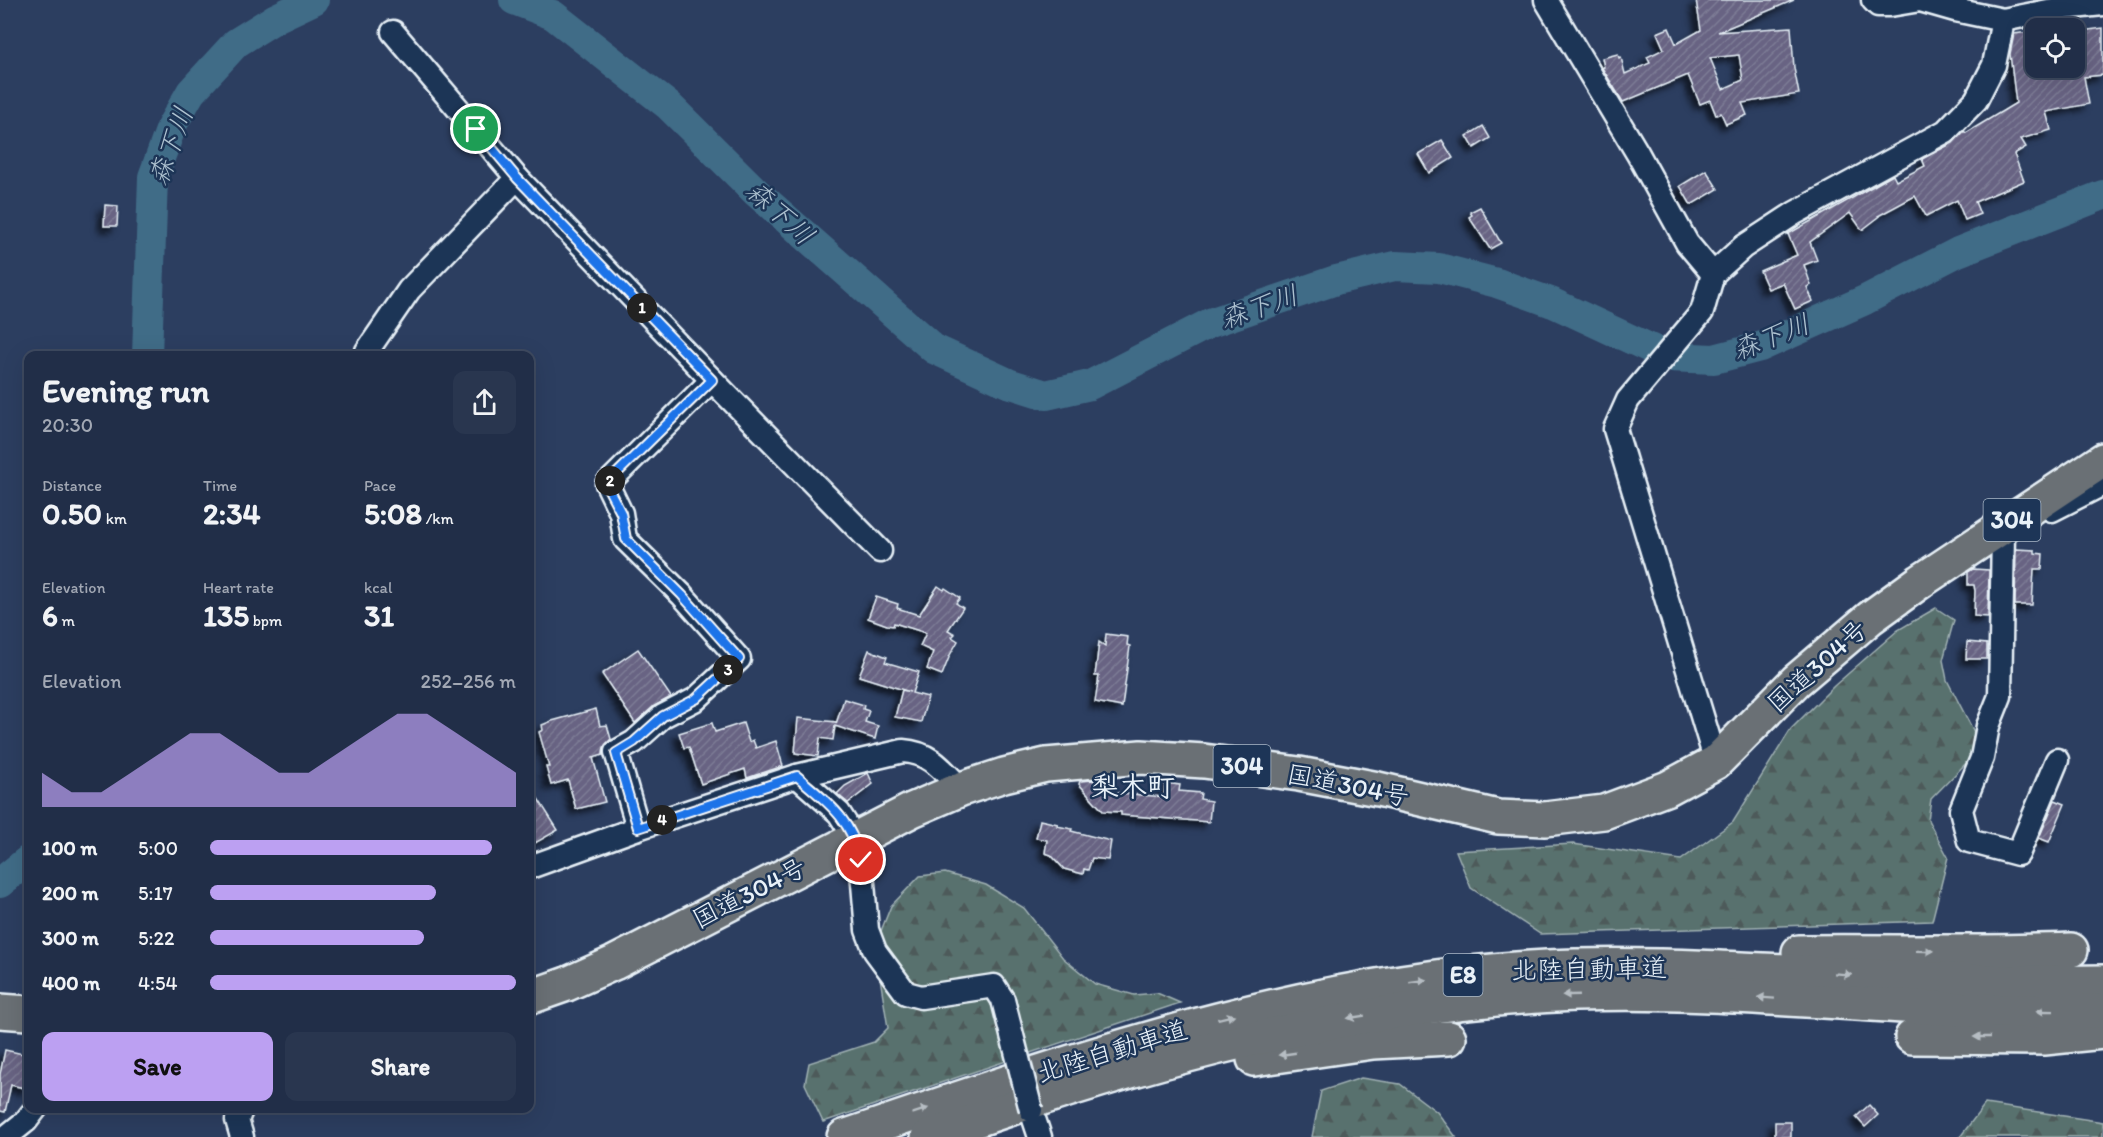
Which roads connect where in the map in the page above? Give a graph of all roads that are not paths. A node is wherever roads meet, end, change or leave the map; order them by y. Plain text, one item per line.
1 (1546, 0) edge
2 (1873, 0) edge
3 (2062, 4) edge
4 (2103, 4) edge
5 (2003, 20) junction
6 (393, 32) dead end
7 (517, 178) junction
8 (1713, 274) junction
9 (368, 351) edge
10 (712, 380) junction
11 (2103, 460) edge
12 (2103, 484) edge
13 (2003, 534) junction
14 (880, 551) dead end
15 (1921, 580) junction
16 (2057, 760) dead end
17 (1716, 762) junction
18 (797, 776) junction
19 (961, 789) junction
20 (638, 828) junction
21 (855, 838) junction
22 (534, 866) edge
23 (2071, 950) dead end
24 (1573, 966) junction
25 (2103, 982) edge
26 (534, 996) edge
27 (0, 1011) edge
28 (2103, 1011) edge
29 (24, 1013) edge
30 (2103, 1032) edge
31 (1912, 1037) dead end
32 (1449, 1038) dead end
33 (32, 1113) edge
34 (240, 1113) edge
35 (6, 1137) edge
36 (242, 1137) edge
37 (844, 1137) edge
38 (928, 1137) edge
39 (944, 1137) edge
40 (1040, 1137) edge

1 - 8 street
2 - 5 street
3 - 4 street
3 - 5 street
5 - 8 street
6 - 7 street
7 - 9 street
7 - 10 street
8 - 17 street
10 - 14 street
10 - 20 street
11 - 15 highway, 304
12 - 13 street
13 - 15 street
13 - 16 street
15 - 17 highway, 国道304号 / 304
17 - 19 highway, 国道304号 / 304
18 - 19 street
18 - 20 street
18 - 21 street
19 - 21 highway, 国道304号 / 304
20 - 22 street
21 - 26 highway, 国道304号 / 304
21 - 40 street, bridge
24 -> 23 highway
24 -> 25 highway, 北陸自動車道 / E8
37 -> 24 highway, 北陸自動車道 / E8
27 - 29 highway
28 -> 38 highway, 北陸自動車道 / E8
30 -> 31 highway
32 -> 39 highway
33 - 35 street
34 - 36 street

